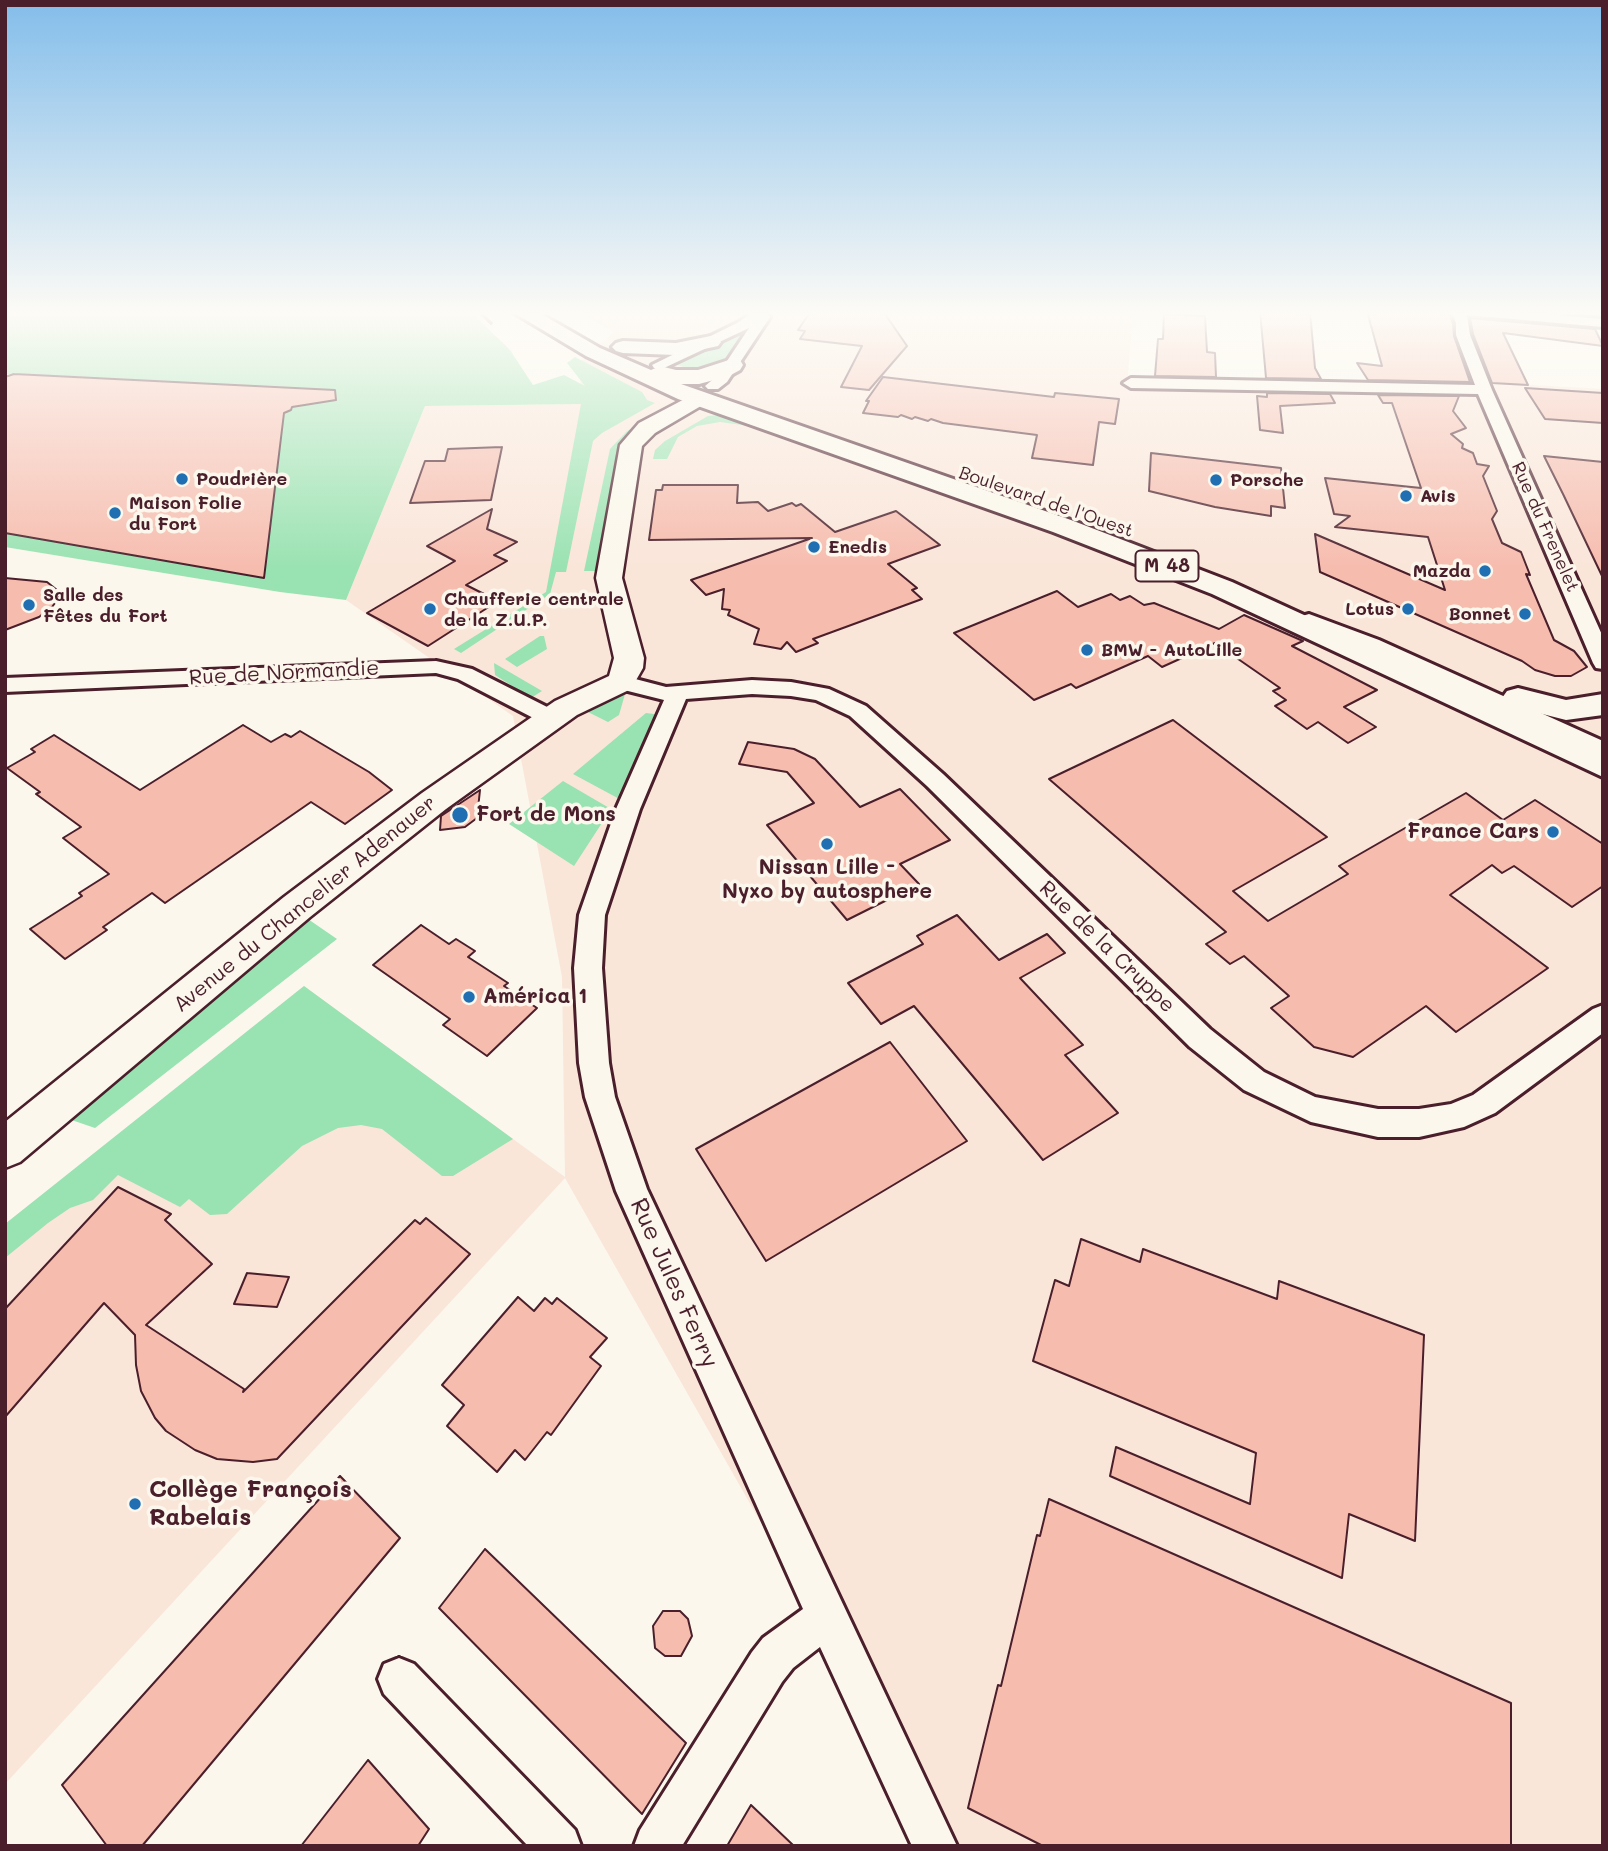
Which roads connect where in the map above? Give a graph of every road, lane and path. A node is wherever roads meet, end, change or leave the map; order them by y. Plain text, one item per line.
1 (690, 397) edge
2 (724, 397) edge
3 (726, 397) edge
4 (1487, 397) edge
5 (1222, 588) junction
6 (1589, 626) junction
7 (1603, 648) edge
8 (1603, 663) edge
9 (621, 682) junction
10 (32, 684) junction
11 (5, 685) edge
12 (677, 694) junction
13 (1518, 698) junction
14 (5, 704) edge
15 (1603, 704) edge
16 (551, 718) junction
17 (1603, 738) edge
18 (1603, 750) edge
19 (1603, 766) edge
20 (1603, 1017) edge
21 (5, 1148) edge
22 (828, 1616) junction
23 (399, 1679) dead end
24 (559, 1846) edge
25 (656, 1846) edge
26 (935, 1846) edge

1 - 9 main road
2 - 5 main road, Boulevard de l'Ouest / M 48
3 - 13 main road, Boulevard de l'Ouest / M 48
4 - 6 street, Rue du Frenelet
5 - 18 street, Boulevard de l'Ouest
5 - 19 main road, Boulevard de l'Ouest / M 48
6 - 7 street, Rue du Frenelet
6 - 8 street, Rue du Frenelet
9 - 12 street, Rue de la Cruppe
9 - 16 main road, Avenue du Chancelier Adenauer
10 - 11 street, Rue de Normandie
10 - 14 street
10 - 16 street, Rue de Normandie
12 - 20 street, Rue de la Cruppe
12 - 22 street, Rue Jules Ferry
13 - 15 main road
13 - 17 main road, Boulevard de l'Ouest / M 48
16 - 21 main road, Avenue du Chancelier Adenauer
22 - 25 street
22 - 26 street, Rue Jules Ferry
23 - 24 street

